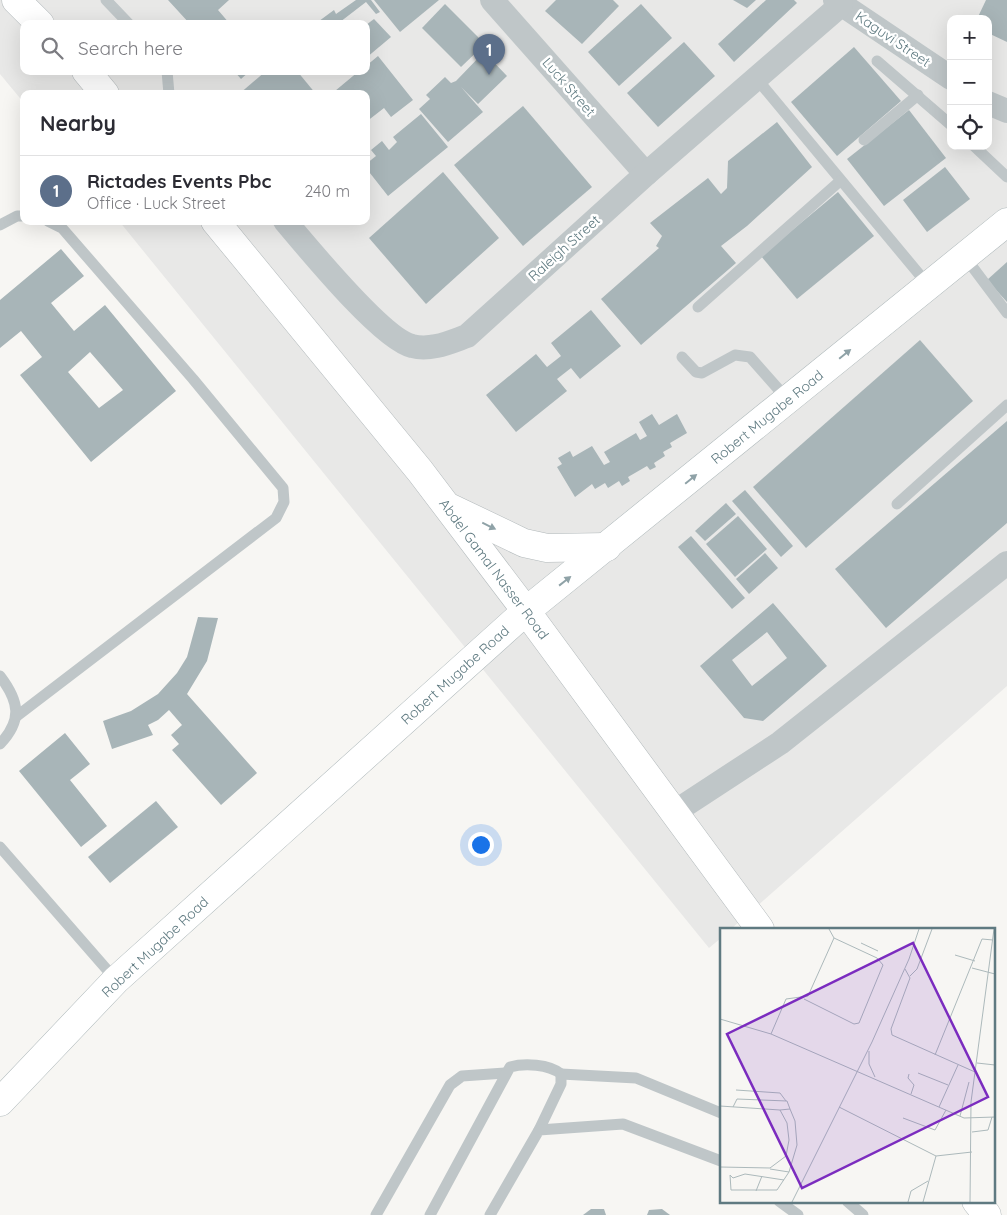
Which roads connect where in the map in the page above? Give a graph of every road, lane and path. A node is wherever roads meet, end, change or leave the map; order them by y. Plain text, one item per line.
1 (16, 0) edge
2 (106, 0) edge
3 (492, 0) edge
4 (838, 2) edge
5 (36, 20) edge
6 (124, 20) edge
7 (877, 61) dead end
8 (89, 75) edge
9 (167, 75) edge
10 (947, 75) edge
11 (756, 78) junction
12 (102, 90) edge
13 (168, 90) edge
14 (918, 96) junction
15 (992, 105) edge
16 (1007, 111) edge
17 (947, 121) edge
18 (864, 140) dead end
19 (978, 150) edge
20 (646, 174) junction
21 (1007, 176) edge
22 (840, 181) junction
23 (20, 216) edge
24 (1007, 222) edge
25 (0, 224) edge
26 (56, 225) edge
27 (218, 225) edge
28 (289, 225) edge
29 (965, 257) junction
30 (929, 286) junction
31 (698, 307) dead end
32 (1007, 313) edge
33 (682, 357) dead end
34 (788, 400) junction
35 (1007, 405) edge
36 (897, 504) dead end
37 (446, 505) junction
38 (607, 547) junction
39 (1007, 564) edge
40 (526, 611) junction
41 (0, 676) edge
42 (17, 716) junction
43 (0, 744) edge
44 (673, 814) junction
45 (0, 847) edge
46 (759, 928) edge
47 (116, 980) junction
48 (505, 1073) junction
49 (561, 1074) junction
50 (0, 1102) edge
51 (720, 1112) edge
52 (539, 1130) junction
53 (720, 1161) edge
54 (780, 1202) edge
55 (847, 1202) edge
56 (977, 1202) edge
57 (376, 1215) edge
58 (430, 1215) edge
59 (490, 1215) edge
60 (798, 1215) edge
61 (862, 1215) edge
62 (987, 1215) edge

1 - 5 main road
2 - 6 lane
3 - 20 street, Luck Street
4 - 10 street, Kaguvi Street
4 - 11 street, Raleigh Street
7 - 14 lane
8 - 12 main road
9 - 13 lane
11 - 20 street, Raleigh Street
11 - 22 lane
14 - 17 lane
14 - 18 lane
15 - 16 street
19 - 21 lane
20 - 28 street, Raleigh Street
22 - 30 lane
22 - 31 lane
23 - 25 lane
24 - 29 main road, Robert Mugabe Road
26 - 42 lane
27 - 37 main road, Abdel Gamal Nasser Road
29 - 30 main road, Robert Mugabe Road
29 - 32 lane
34 -> 30 main road, Robert Mugabe Road
33 - 34 lane
38 -> 34 main road, Robert Mugabe Road
35 - 36 lane
37 -> 38 main road
37 - 40 main road, Abdel Gamal Nasser Road
40 -> 38 main road, Robert Mugabe Road
39 - 44 street
40 - 44 main road, Abdel Gamal Nasser Road
40 - 47 main road, Robert Mugabe Road
41 - 42 lane
42 - 43 lane
44 - 46 main road, Abdel Gamal Nasser Road
45 - 47 lane
47 - 50 main road, Robert Mugabe Road
48 - 49 lane
48 - 57 lane
48 - 58 lane
49 - 51 lane
49 - 52 lane
52 - 53 lane
52 - 59 lane
54 - 60 lane
55 - 61 lane
56 - 62 main road

